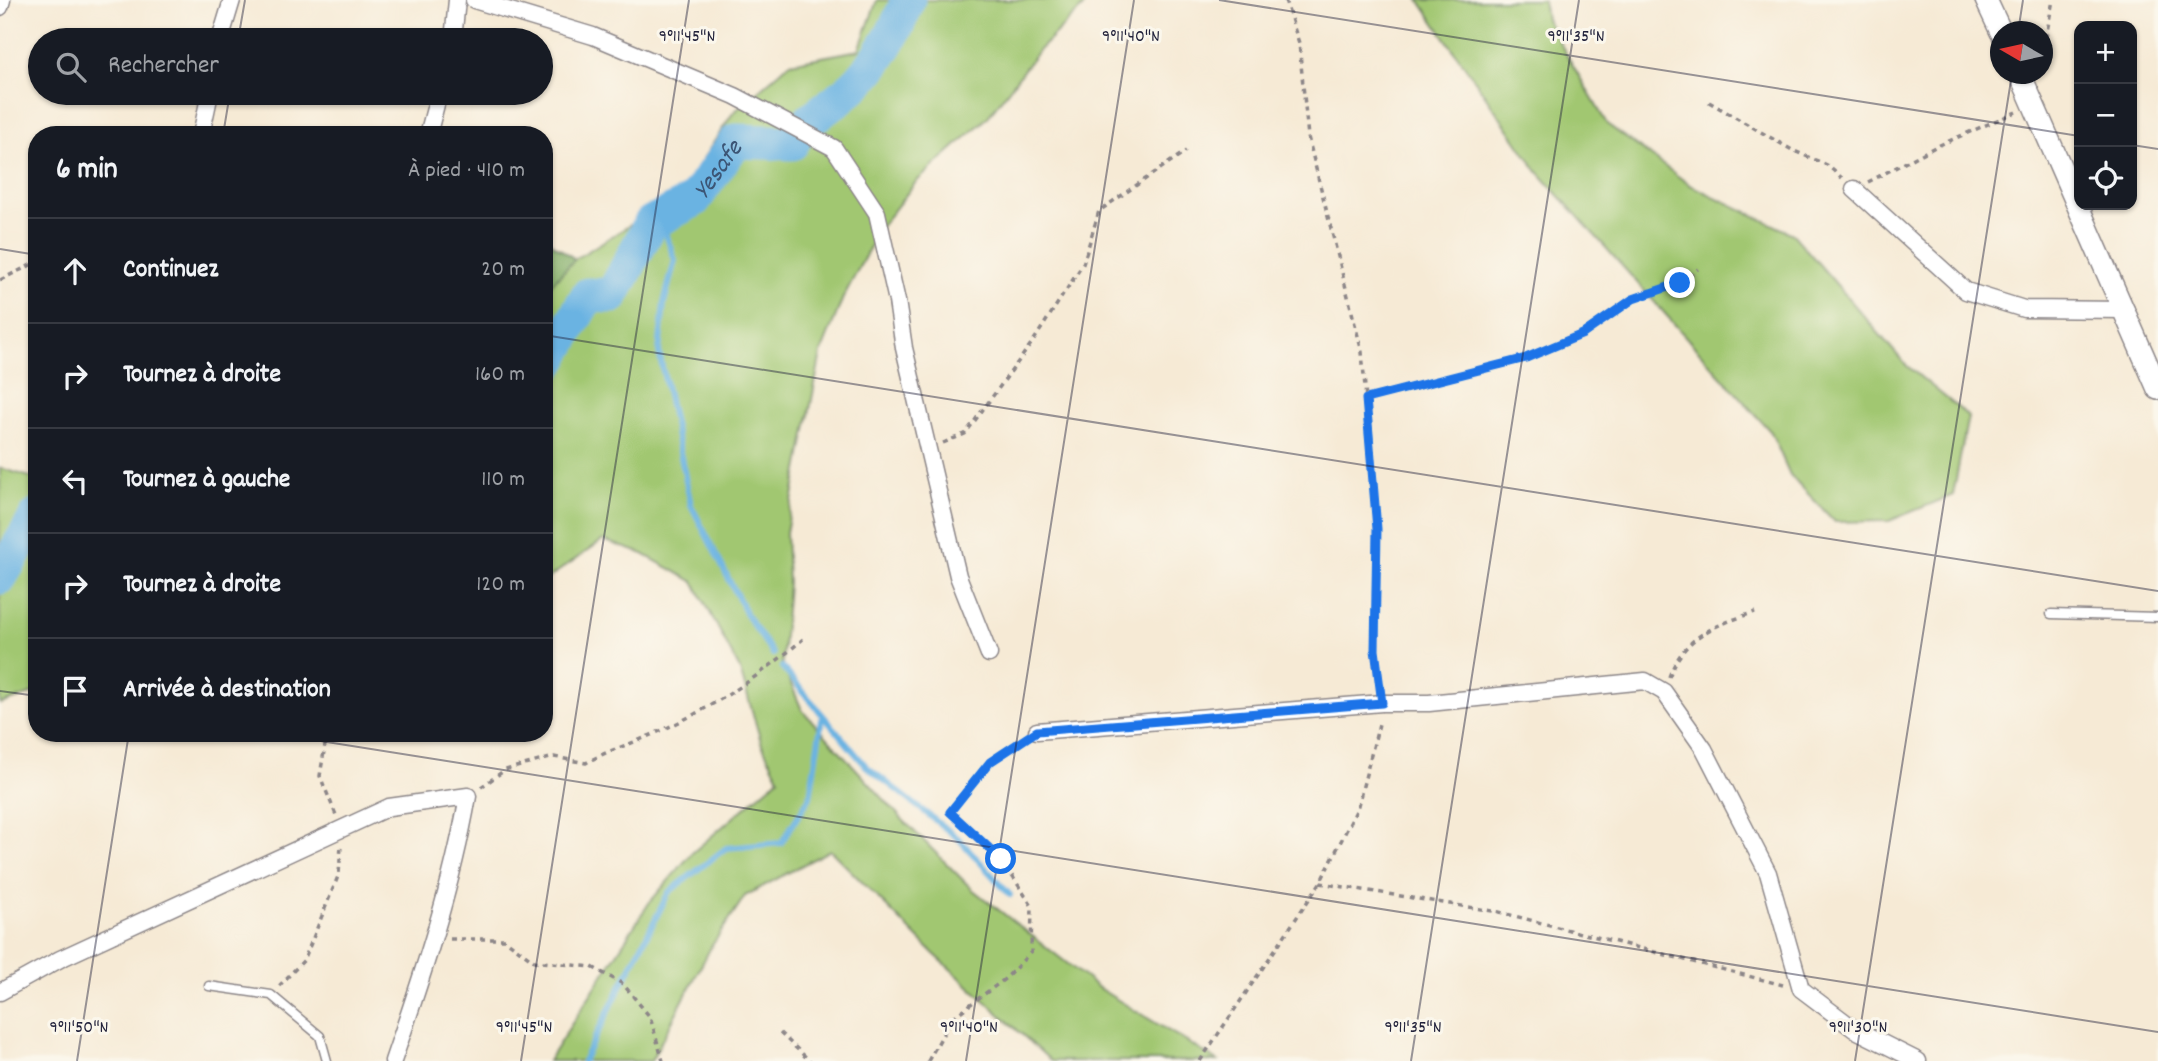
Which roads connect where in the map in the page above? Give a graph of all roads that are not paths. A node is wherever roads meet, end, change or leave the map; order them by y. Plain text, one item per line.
1 (2, 0) edge
2 (232, 0) edge
3 (457, 0) edge
4 (474, 0) edge
5 (1986, 0) edge
6 (0, 7) edge
7 (1996, 21) edge
8 (224, 28) edge
9 (454, 28) edge
10 (2025, 84) edge
11 (207, 105) edge
12 (436, 105) edge
13 (203, 126) edge
14 (430, 126) edge
15 (1854, 189) road end
16 (2126, 310) junction
17 (2158, 389) edge
18 (2051, 614) dead end
19 (2158, 617) edge
20 (989, 654) dead end
21 (1037, 731) road end
22 (209, 986) dead end
23 (0, 992) edge
24 (327, 1061) edge
25 (393, 1061) edge
26 (1918, 1061) edge

1 - 6 street
2 - 8 street
3 - 9 street
4 - 20 street
5 - 7 street
10 - 16 street
11 - 13 street
12 - 14 street
15 - 16 street
16 - 17 street
18 - 19 lane
21 - 26 street
22 - 24 lane
23 - 25 street

